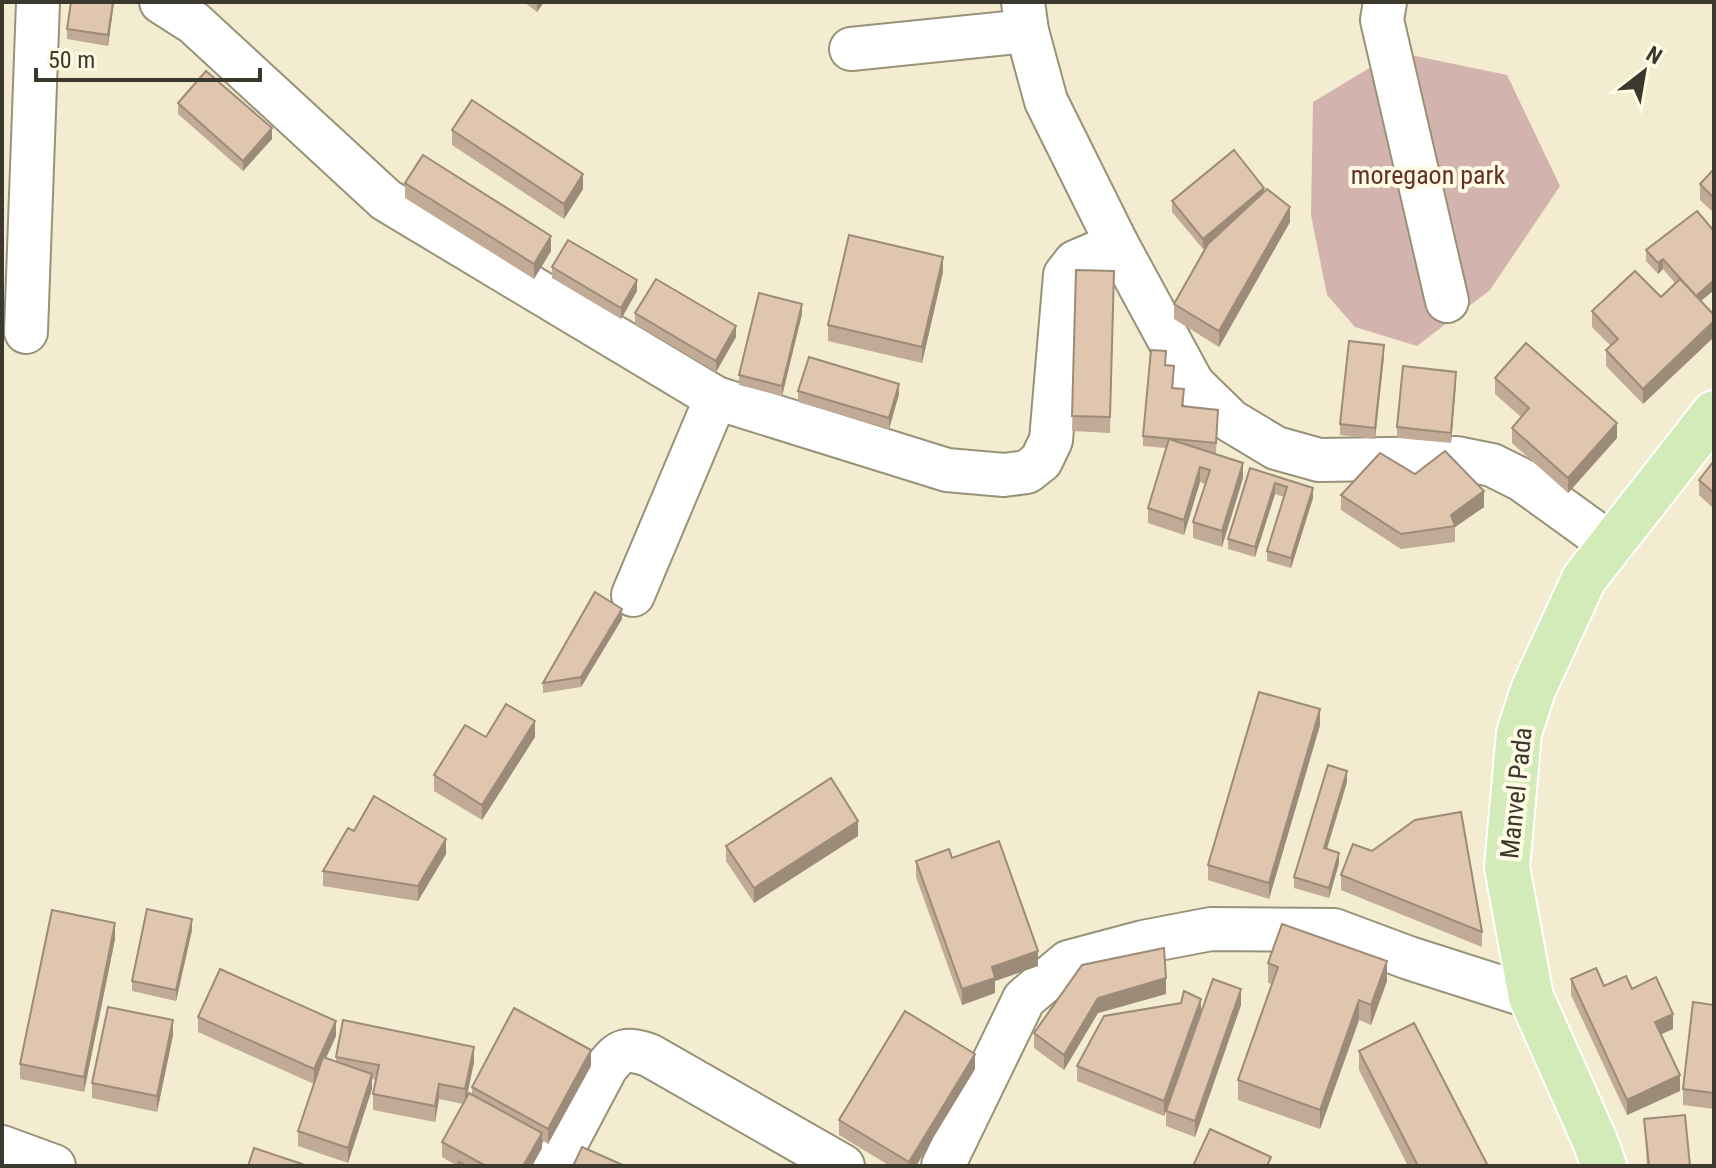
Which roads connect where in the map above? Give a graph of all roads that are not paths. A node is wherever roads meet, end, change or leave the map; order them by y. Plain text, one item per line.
1 (38, 2) edge
2 (161, 2) edge
3 (1385, 2) edge
4 (1025, 16) edge
5 (851, 49) dead end
6 (1117, 244) junction
7 (1447, 301) dead end
8 (26, 332) dead end
9 (716, 398) junction
10 (1714, 413) edge
11 (1612, 545) junction
12 (633, 595) dead end
13 (1531, 997) junction
14 (2, 1147) edge
15 (54, 1166) edge
16 (554, 1166) edge
17 (843, 1166) edge
18 (943, 1166) edge
19 (1604, 1166) edge

1 - 8 street
2 - 9 street
3 - 7 street
4 - 5 street
4 - 6 street
6 - 9 street
6 - 11 street
9 - 12 street
10 - 11 main road, Manvel Pada
11 - 13 main road, Manvel Pada
13 - 18 street
13 - 19 main road, Manvel Pada
14 - 15 street
16 - 17 street

